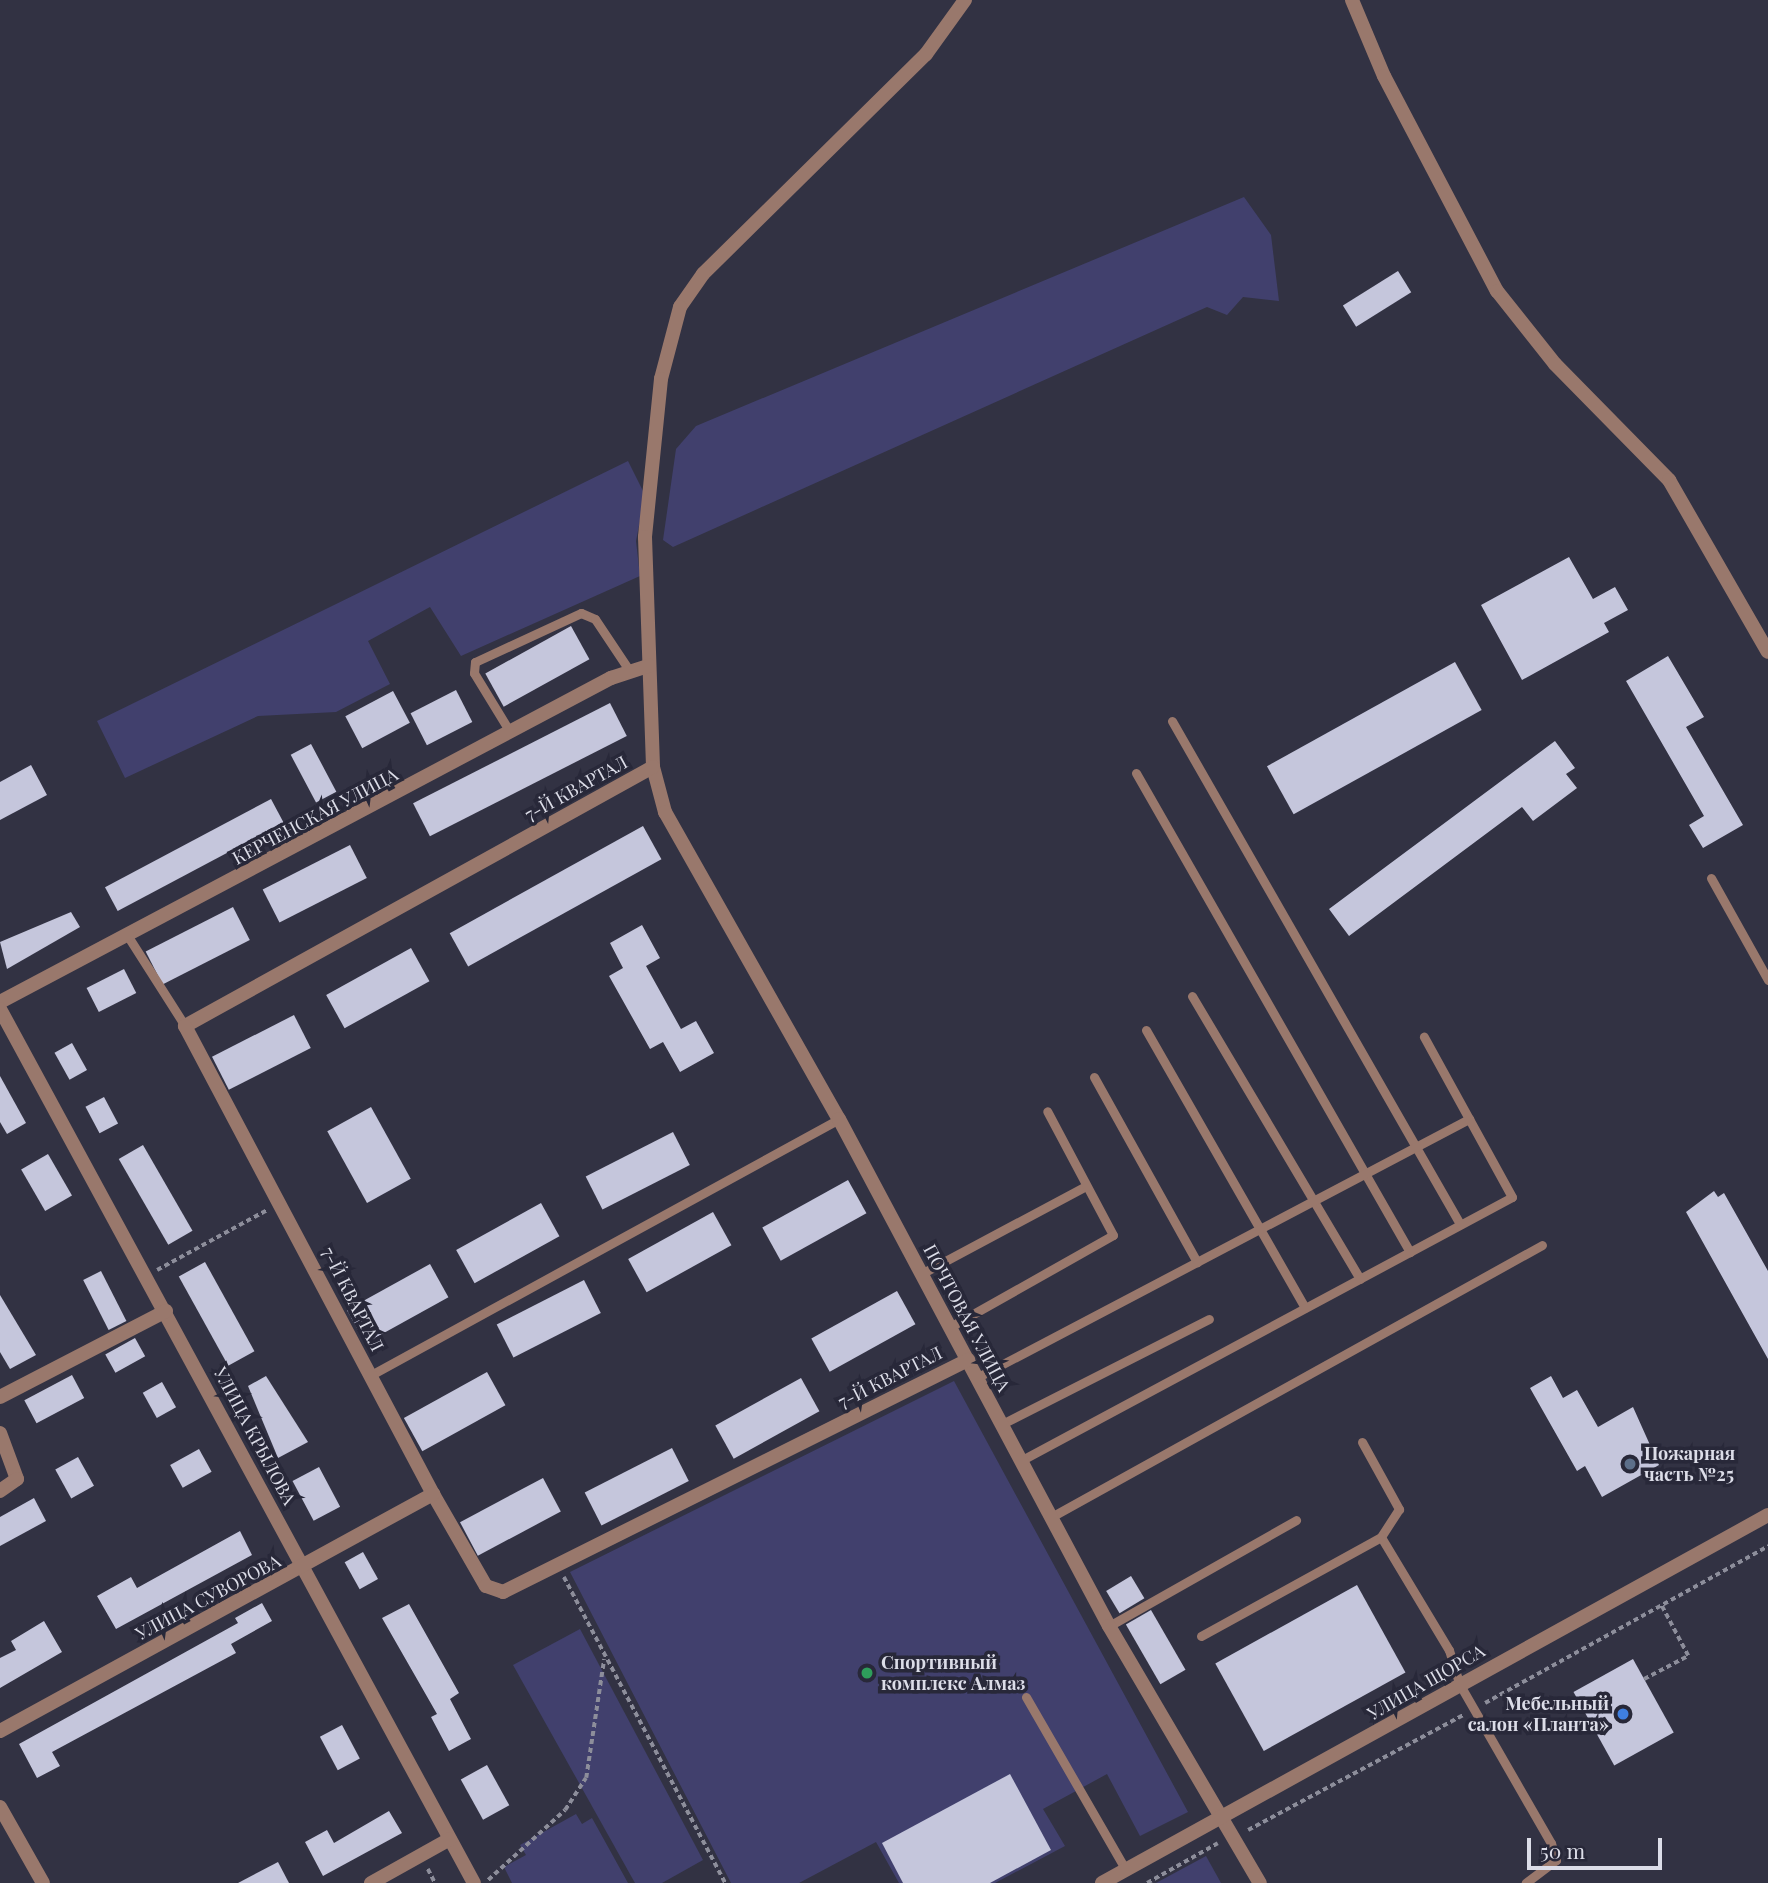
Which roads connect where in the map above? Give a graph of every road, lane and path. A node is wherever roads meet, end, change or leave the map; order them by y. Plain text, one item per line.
1 (965, 0) edge
2 (1352, 0) edge
3 (1768, 652) edge
4 (649, 666) junction
5 (629, 670) junction
6 (1172, 721) dead end
7 (510, 732) junction
8 (653, 767) junction
9 (1136, 773) dead end
10 (1711, 878) dead end
11 (129, 938) junction
12 (1768, 980) edge
13 (1192, 996) dead end
14 (0, 1002) edge
15 (0, 1009) edge
16 (185, 1026) junction
17 (1146, 1030) dead end
18 (1424, 1037) dead end
19 (1094, 1077) dead end
20 (1047, 1111) dead end
21 (839, 1119) junction
22 (1469, 1119) junction
23 (1415, 1147) junction
24 (1366, 1173) junction
25 (1086, 1186) junction
26 (1310, 1202) junction
27 (281, 1203) junction
28 (1460, 1224) junction
29 (1259, 1229) junction
30 (1542, 1245) dead end
31 (1410, 1252) junction
32 (1197, 1262) junction
33 (921, 1274) junction
34 (146, 1276) junction
35 (1360, 1279) junction
36 (1305, 1308) junction
37 (166, 1311) junction
38 (1209, 1319) dead end
39 (950, 1327) junction
40 (968, 1360) junction
41 (371, 1375) junction
42 (978, 1377) junction
43 (0, 1397) edge
44 (1002, 1424) junction
45 (0, 1433) edge
46 (1362, 1442) dead end
47 (1022, 1460) junction
48 (0, 1491) edge
49 (433, 1494) junction
50 (1054, 1516) junction
51 (1768, 1516) edge
52 (1296, 1520) dead end
53 (1381, 1537) junction
54 (1768, 1546) edge
55 (558, 1566) junction
56 (303, 1568) junction
57 (1661, 1605) junction
58 (1109, 1626) junction
59 (1201, 1636) dead end
60 (604, 1657) junction
61 (1644, 1679) dead end
62 (1460, 1685) junction
63 (1026, 1697) dead end
64 (1473, 1709) junction
65 (0, 1731) edge
66 (0, 1807) edge
67 (1224, 1819) junction
68 (1235, 1837) junction
69 (450, 1839) junction
70 (1126, 1870) junction
71 (43, 1883) edge
72 (371, 1883) edge
73 (474, 1883) edge
74 (484, 1883) edge
75 (725, 1883) edge
76 (1102, 1883) edge
77 (1147, 1883) edge
78 (1259, 1883) edge
79 (1526, 1883) edge

1 - 4 street, ПОЧТОВАЯ УЛИЦА
2 - 3 street
4 - 5 street, КЕРЧЕНСКАЯ УЛИЦА
4 - 8 street, ПОЧТОВАЯ УЛИЦА
5 - 7 street, КЕРЧЕНСКАЯ УЛИЦА
5 - 7 lane
6 - 23 lane
7 - 11 street, КЕРЧЕНСКАЯ УЛИЦА
8 - 16 street, 7-Й КВАРТАЛ
8 - 21 street, ПОЧТОВАЯ УЛИЦА
9 - 24 lane
10 - 12 lane
11 - 14 street, КЕРЧЕНСКАЯ УЛИЦА
11 - 16 lane
13 - 26 lane
15 - 34 street, УЛИЦА КРЫЛОВА
16 - 27 street, 7-Й КВАРТАЛ
17 - 29 lane
18 - 22 lane
19 - 32 lane
20 - 25 lane
21 - 33 street, ПОЧТОВАЯ УЛИЦА
21 - 41 lane
22 - 23 lane
22 - 28 lane
23 - 24 lane
23 - 28 lane
24 - 26 lane
24 - 31 lane
25 - 33 lane
25 - 39 lane
26 - 29 lane
26 - 35 lane
27 - 34 path
27 - 41 street, 7-Й КВАРТАЛ
28 - 31 lane
29 - 32 lane
29 - 36 lane
30 - 50 lane
31 - 35 lane
32 - 42 lane
33 - 39 street, ПОЧТОВАЯ УЛИЦА
34 - 37 street, УЛИЦА КРЫЛОВА
35 - 36 lane
36 - 47 lane
37 - 43 street
37 - 56 street, УЛИЦА КРЫЛОВА
38 - 44 lane
39 - 40 street, ПОЧТОВАЯ УЛИЦА
40 - 42 street, ПОЧТОВАЯ УЛИЦА
40 - 55 street, 7-Й КВАРТАЛ
41 - 49 street, 7-Й КВАРТАЛ
42 - 44 street, ПОЧТОВАЯ УЛИЦА
44 - 47 street, ПОЧТОВАЯ УЛИЦА
45 - 48 street
46 - 53 lane
47 - 50 street, ПОЧТОВАЯ УЛИЦА
49 - 55 street, 7-Й КВАРТАЛ
49 - 56 street, УЛИЦА СУВОРОВА
50 - 58 street, ПОЧТОВАЯ УЛИЦА
51 - 62 street, УЛИЦА ЩОРСА
52 - 58 lane
53 - 59 lane
53 - 62 lane
54 - 57 path
55 - 60 path
56 - 65 street, УЛИЦА СУВОРОВА
56 - 69 street, УЛИЦА КРЫЛОВА
57 - 61 path
57 - 64 path
58 - 67 street, ПОЧТОВАЯ УЛИЦА
60 - 74 path
60 - 75 path
62 - 64 lane
62 - 67 street, УЛИЦА ЩОРСА
63 - 70 lane
64 - 68 path
64 - 79 lane
66 - 71 street
67 - 68 street, ПОЧТОВАЯ УЛИЦА
67 - 70 street, УЛИЦА ЩОРСА
68 - 77 path
68 - 78 street, ПОЧТОВАЯ УЛИЦА
69 - 72 street
69 - 73 street, УЛИЦА КРЫЛОВА
70 - 76 street, УЛИЦА ЩОРСА

